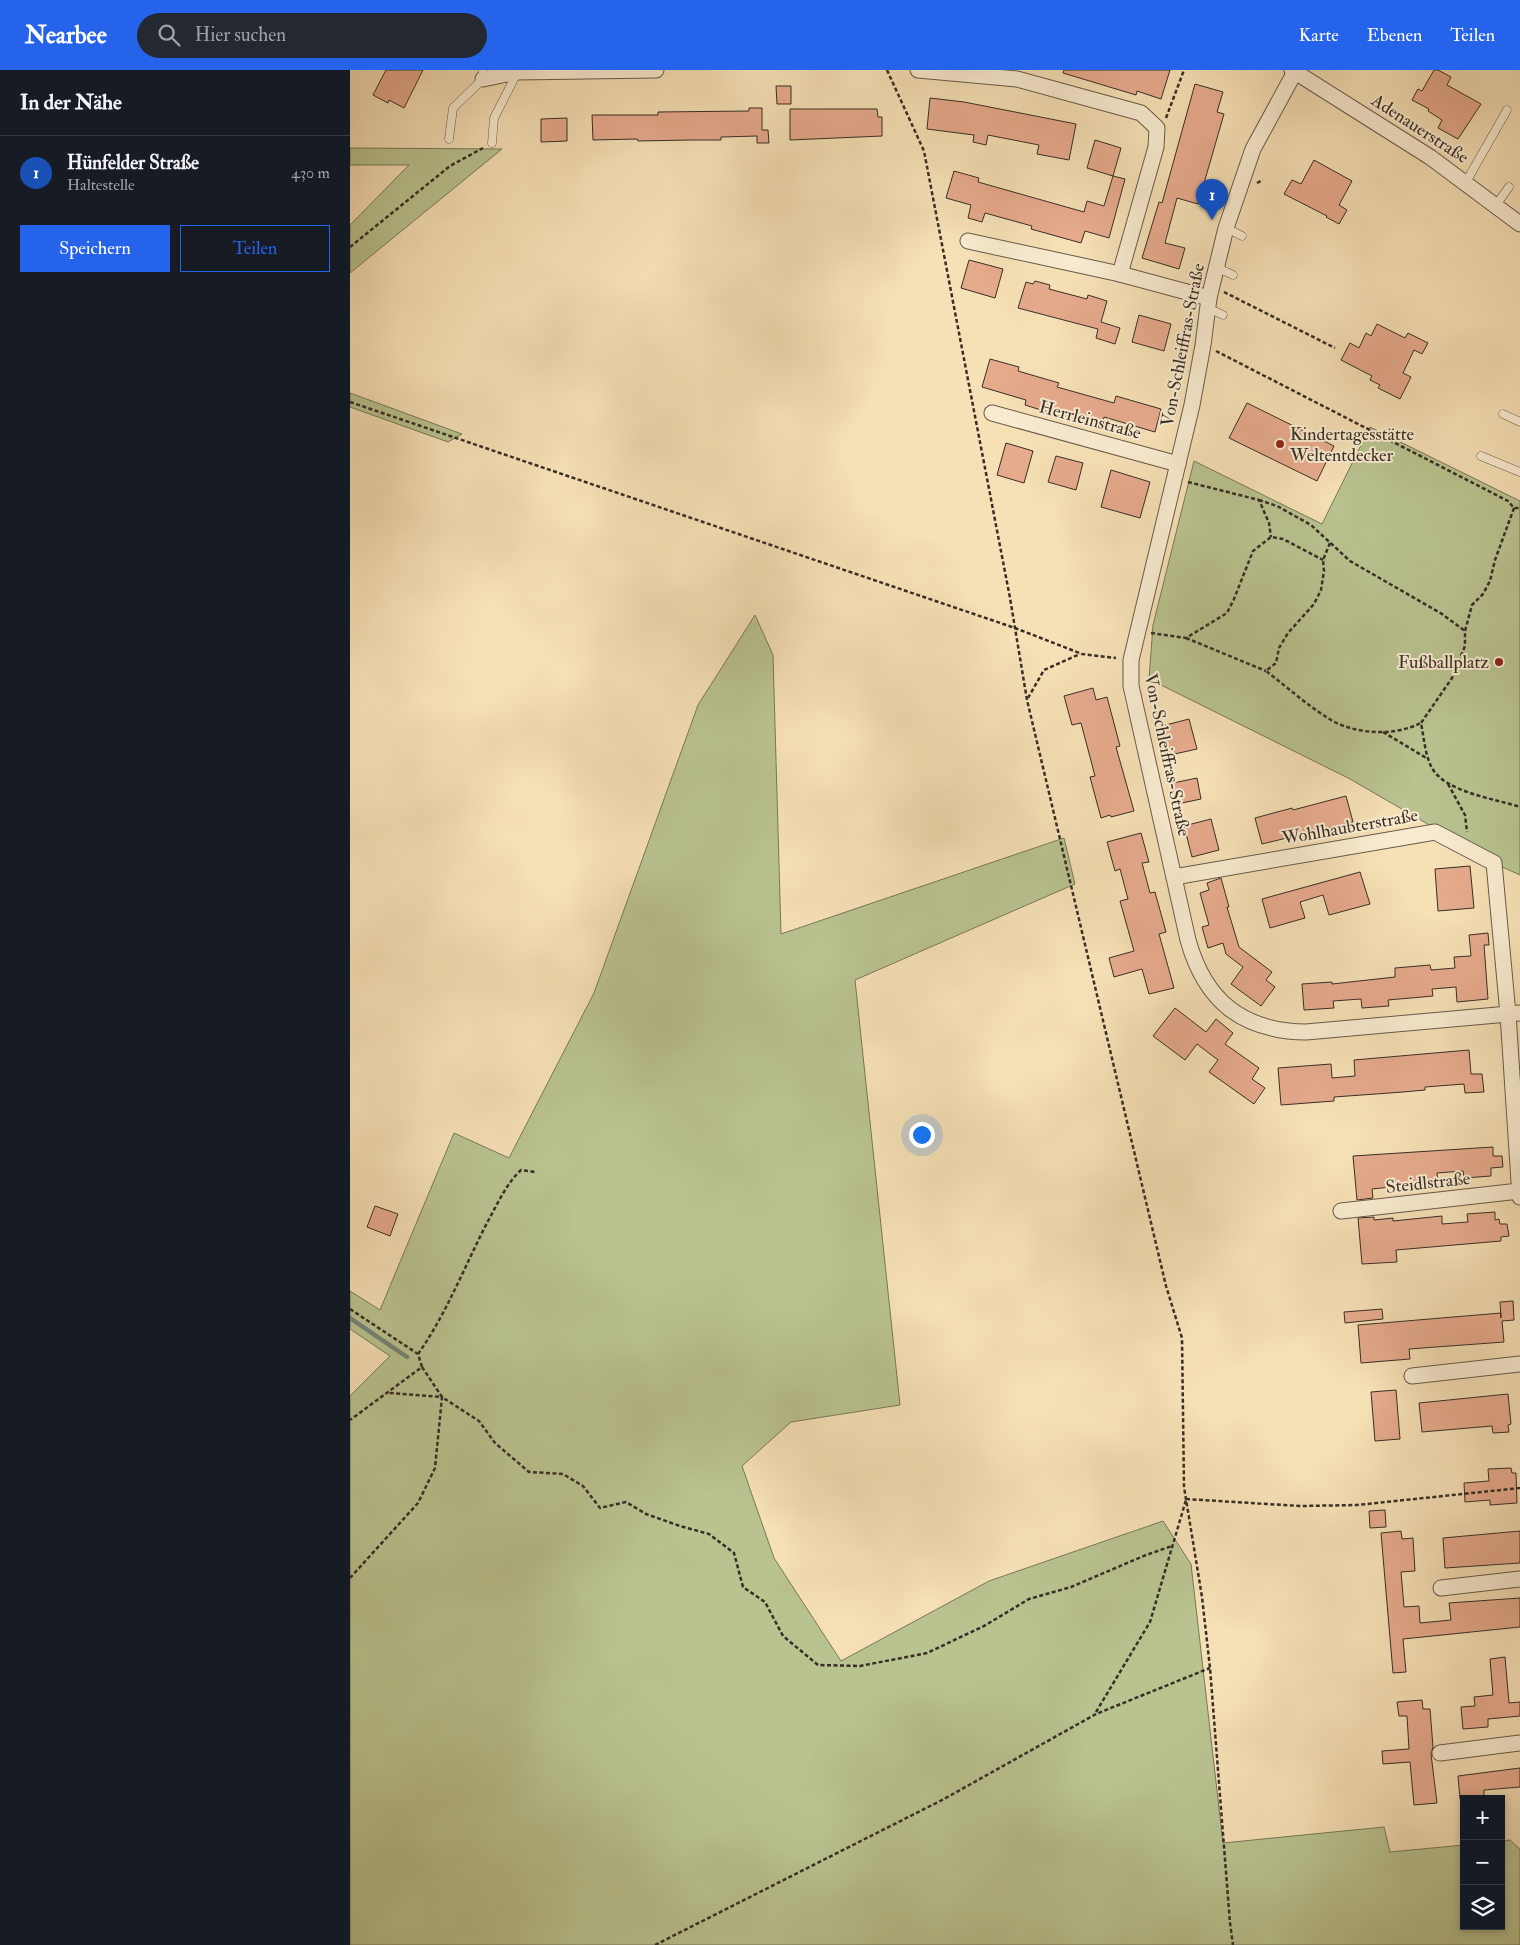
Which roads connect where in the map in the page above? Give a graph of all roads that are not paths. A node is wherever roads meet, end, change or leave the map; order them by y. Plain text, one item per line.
1 (656, 70) edge
2 (918, 70) edge
3 (1294, 71) edge
4 (517, 72) junction
5 (483, 75) edge
6 (1507, 110) dead end
7 (450, 139) dead end
8 (492, 143) road end
9 (1466, 182) junction
10 (1509, 187) dead end
11 (1496, 205) junction
12 (1520, 224) edge
13 (1226, 228) junction
14 (1242, 236) dead end
15 (968, 241) dead end
16 (1216, 267) junction
17 (1120, 274) junction
18 (1233, 275) dead end
19 (1210, 298) junction
20 (1223, 315) dead end
21 (992, 413) dead end
22 (1503, 414) dead end
23 (1520, 422) edge
24 (1481, 456) dead end
25 (1177, 472) junction
26 (1520, 472) edge
27 (1174, 877) junction
28 (1514, 1013) edge
29 (1519, 1191) edge
30 (1520, 1197) edge
31 (1340, 1211) dead end
32 (1520, 1364) edge
33 (1412, 1376) dead end
34 (1520, 1579) edge
35 (1441, 1588) dead end
36 (1520, 1743) edge
37 (1440, 1753) dead end

1 - 4 street
2 - 17 street
3 - 9 street, Adenauerstraße
3 - 13 street, Von-Schleiffras-Straße
4 - 5 street
4 - 8 lane
5 - 7 lane
6 - 9 lane
9 - 11 street, Adenauerstraße
10 - 11 lane
11 - 12 street, Adenauerstraße
13 - 14 lane
13 - 16 street, Von-Schleiffras-Straße
15 - 17 street
16 - 18 lane
16 - 19 street, Von-Schleiffras-Straße
17 - 19 street
19 - 20 lane
19 - 25 street, Von-Schleiffras-Straße
21 - 25 street, Herrleinstraße
22 - 23 lane
24 - 26 lane
25 - 27 street, Von-Schleiffras-Straße
27 - 28 street, Von-Schleiffras-Straße
27 - 28 street, Wohlhaubterstraße
28 - 29 street
29 - 30 street
29 - 31 street, Steidlstraße
32 - 33 street
34 - 35 street
36 - 37 street

